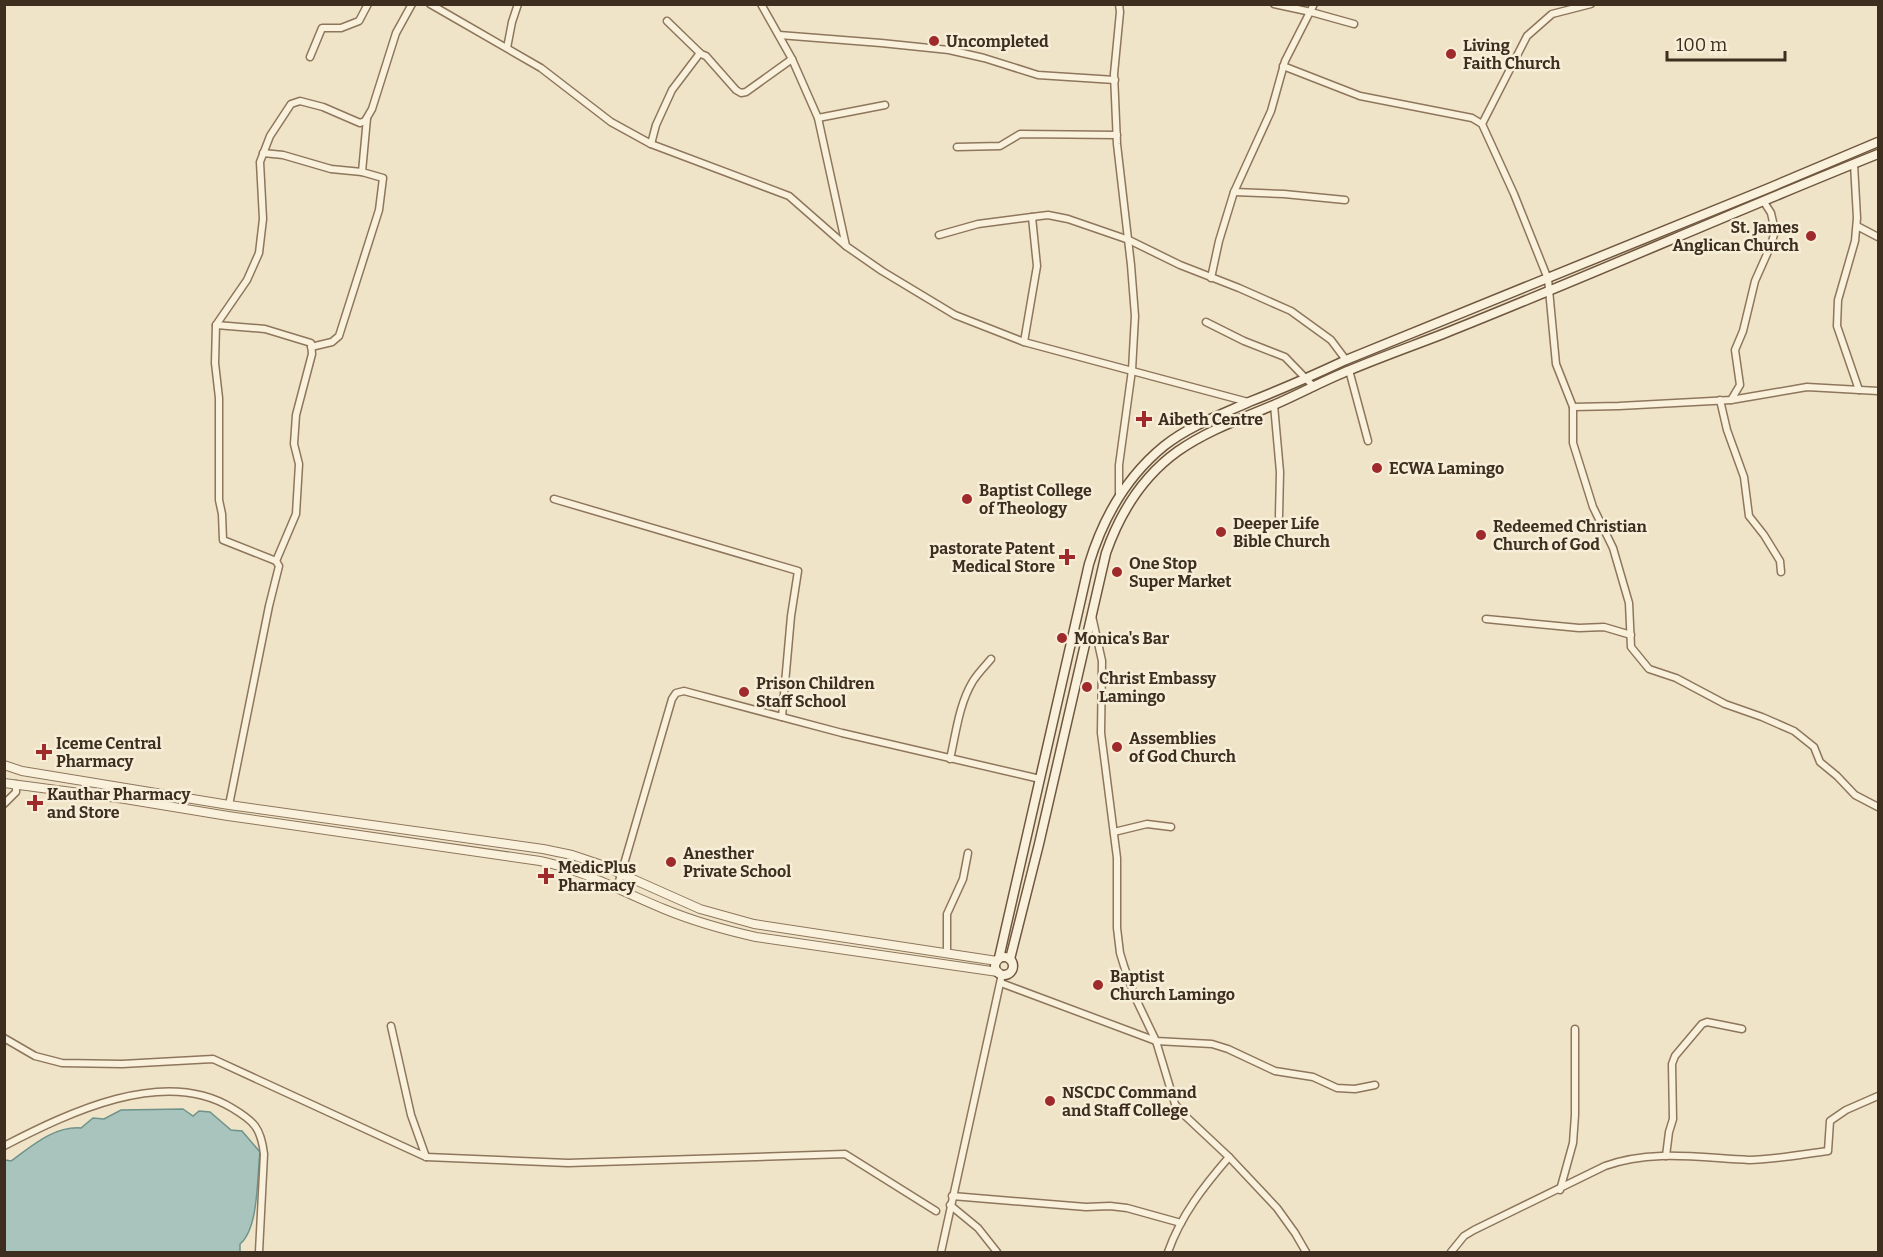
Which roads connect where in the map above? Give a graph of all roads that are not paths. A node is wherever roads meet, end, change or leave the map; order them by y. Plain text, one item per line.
1 (368, 4) edge
2 (412, 4) edge
3 (430, 4) edge
4 (518, 4) edge
5 (761, 4) edge
6 (1119, 4) edge
7 (1274, 4) edge
8 (1314, 4) edge
9 (1591, 4) edge
10 (1311, 12) junction
11 (667, 21) dead end
12 (1354, 24) dead end
13 (779, 35) junction
14 (507, 48) junction
15 (700, 53) junction
16 (310, 57) dead end
17 (792, 59) junction
18 (1283, 66) junction
19 (1115, 80) junction
20 (885, 105) dead end
21 (367, 118) junction
22 (818, 118) junction
23 (1482, 124) junction
24 (1117, 135) junction
25 (1878, 142) edge
26 (651, 144) junction
27 (957, 147) dead end
28 (263, 153) junction
29 (1878, 154) edge
30 (1854, 164) junction
31 (363, 172) junction
32 (1234, 192) junction
33 (1345, 200) dead end
34 (1764, 202) junction
35 (1032, 217) junction
36 (1857, 226) junction
37 (939, 235) dead end
38 (1878, 237) edge
39 (1129, 240) junction
40 (846, 246) junction
41 (1211, 278) junction
42 (1548, 279) junction
43 (1548, 291) junction
44 (1206, 322) dead end
45 (216, 325) junction
46 (1024, 342) junction
47 (311, 347) junction
48 (1346, 360) junction
49 (1132, 370) junction
50 (1349, 370) junction
51 (1307, 379) junction
52 (1314, 387) junction
53 (1859, 390) junction
54 (1878, 391) edge
55 (1720, 400) junction
56 (1731, 400) junction
57 (1249, 403) junction
58 (1274, 405) junction
59 (1573, 407) junction
60 (1368, 441) dead end
61 (1119, 495) junction
62 (554, 499) dead end
63 (1279, 516) dead end
64 (276, 561) junction
65 (1781, 572) dead end
66 (1092, 615) junction
67 (1486, 619) dead end
68 (1631, 635) junction
69 (991, 659) dead end
70 (782, 717) junction
71 (950, 759) junction
72 (4, 765) edge
73 (22, 771) junction
74 (1040, 779) junction
75 (4, 783) edge
76 (18, 784) junction
77 (4, 804) edge
78 (229, 805) junction
79 (1878, 807) edge
80 (1171, 827) dead end
81 (1114, 832) junction
82 (968, 853) dead end
83 (621, 875) junction
84 (617, 888) junction
85 (947, 953) junction
86 (1011, 959) junction
87 (998, 960) junction
88 (1000, 976) junction
89 (391, 1026) dead end
90 (1575, 1029) dead end
91 (1742, 1029) dead end
92 (4, 1038) edge
93 (1156, 1041) junction
94 (1375, 1085) dead end
95 (1878, 1096) edge
96 (4, 1146) edge
97 (1665, 1155) junction
98 (426, 1157) junction
99 (1229, 1157) junction
100 (1560, 1190) junction
101 (952, 1196) junction
102 (950, 1205) junction
103 (936, 1211) dead end
104 (1181, 1223) junction
105 (259, 1252) edge
106 (941, 1252) edge
107 (997, 1252) edge
108 (1168, 1252) edge
109 (1306, 1252) edge
110 (1451, 1252) edge

1 - 16 street
2 - 21 street
3 - 14 street
4 - 14 street
5 - 13 street
6 - 19 street
7 - 10 street
8 - 10 street
9 - 23 street
10 - 12 street
10 - 18 street
11 - 15 street
13 - 17 street
13 - 19 street
14 - 26 street
15 - 17 street
15 - 26 street
17 - 22 street
18 - 23 street
18 - 32 street
19 - 24 street
20 - 22 street
21 - 28 street
21 - 31 street
22 - 40 street
23 - 42 street
24 - 27 street
24 - 39 street
25 - 42 main road
26 - 40 street
28 - 31 street
28 - 45 street
29 - 30 main road
30 - 34 main road
30 - 36 street
31 - 47 street
32 - 33 street
32 - 41 street
34 - 43 main road
34 - 56 street
35 - 37 street
35 - 39 street
35 - 46 street
36 - 38 street
36 - 53 street
39 - 41 street
39 - 49 street
40 - 46 street
41 - 48 street
42 - 43 street
42 - 48 main road
43 - 50 main road
43 - 59 street
44 - 51 street
45 - 47 street
45 - 64 street
46 - 49 street
47 - 64 street
48 - 51 main road
49 - 57 street
49 - 61 street
50 - 52 main road
50 - 60 street
51 - 52 street
51 - 57 main road
52 - 58 main road
53 - 54 street
53 - 56 street
55 - 56 street
55 - 59 street
55 - 65 street
57 - 61 main road
58 - 63 street
58 - 66 main road
59 - 68 street
61 - 74 main road
62 - 70 street
64 - 78 street
66 - 81 street
66 - 86 main road
67 - 68 street
68 - 79 street
69 - 71 street
70 - 71 street
70 - 83 street
71 - 74 street
72 - 73 street
73 - 76 street
73 - 78 street
74 - 87 main road
75 - 76 street
76 - 77 street
76 - 84 street
78 - 83 street
80 - 81 street
81 - 93 street
82 - 85 street
83 - 84 street
83 - 85 street
84 - 88 street
85 - 87 street
86 - 87 main road
86 - 88 main road
87 - 88 main road
88 - 93 street
88 - 101 street
89 - 98 street
90 - 100 street
91 - 97 street
92 - 98 street
93 - 94 street
93 - 99 street
95 - 97 street
96 - 105 street
97 - 100 street
98 - 103 street
99 - 104 street
99 - 109 street
100 - 110 street
101 - 102 street
101 - 104 street
102 - 106 street
102 - 107 street
104 - 108 street

